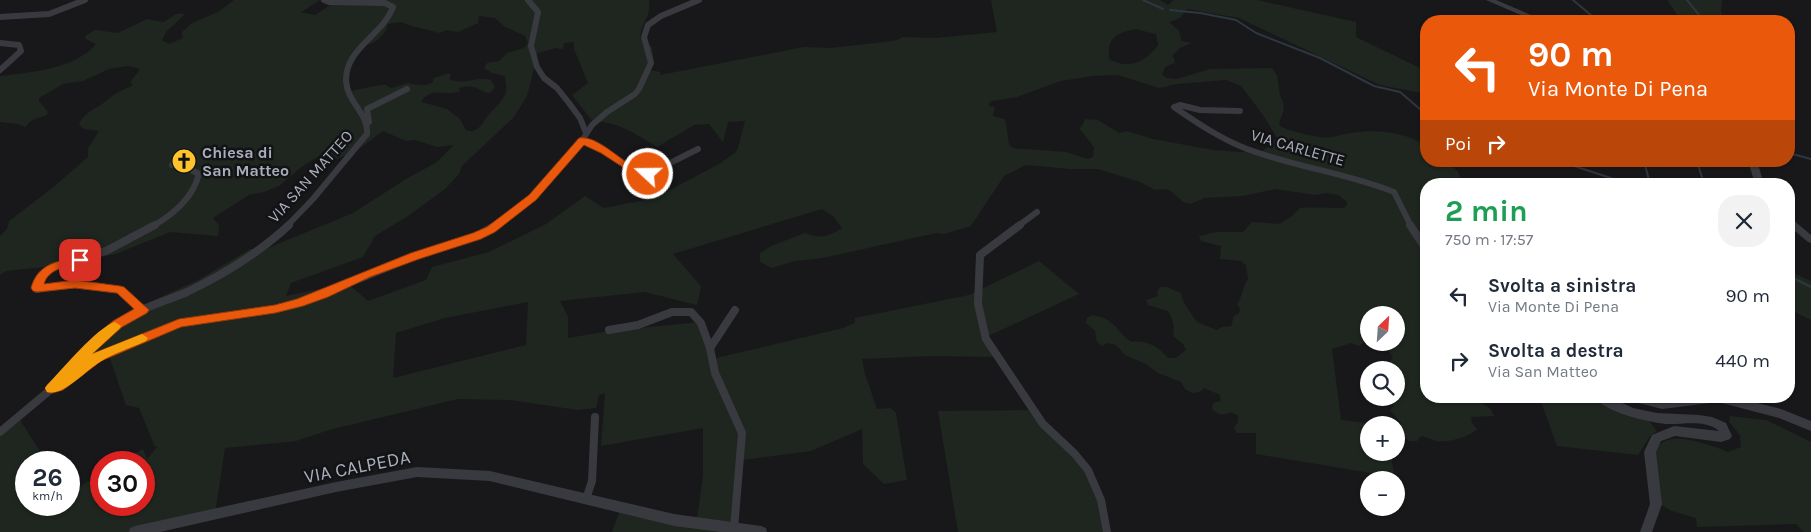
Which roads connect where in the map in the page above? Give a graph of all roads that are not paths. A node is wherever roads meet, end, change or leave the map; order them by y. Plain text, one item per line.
1 (84, 0) edge
2 (324, 0) edge
3 (528, 0) edge
4 (700, 0) edge
5 (1490, 0) edge
6 (1526, 15) edge
7 (0, 17) edge
8 (0, 43) edge
9 (0, 70) edge
10 (407, 89) dead end
11 (1240, 111) dead end
12 (368, 124) junction
13 (584, 137) junction
14 (698, 149) dead end
15 (178, 157) dead end
16 (1038, 212) dead end
17 (1795, 226) edge
18 (1811, 240) edge
19 (1420, 241) edge
20 (143, 310) junction
21 (735, 310) dead end
22 (609, 330) dead end
23 (710, 348) junction
24 (52, 388) junction
25 (1614, 403) edge
26 (1654, 403) edge
27 (1678, 403) edge
28 (1738, 403) edge
29 (595, 417) dead end
30 (1811, 426) edge
31 (0, 432) edge
32 (586, 499) junction
33 (733, 531) edge
34 (135, 532) edge
35 (761, 532) edge
36 (1107, 532) edge
37 (1646, 532) edge

1 - 7 street
2 - 12 street, VIA SAN MATTEO
3 - 13 street
4 - 13 street
5 - 6 street
8 - 9 street
10 - 12 street
11 - 19 street, VIA CARLETTE
12 - 20 street, VIA SAN MATTEO
13 - 14 street
13 - 24 street
15 - 20 street
16 - 36 street
17 - 18 street
20 - 24 street, VIA SAN MATTEO
21 - 23 street
22 - 23 street
23 - 33 street
24 - 31 street, VIA SAN MATTEO
25 - 37 street
26 - 27 street
28 - 30 street
29 - 32 street
32 - 33 street, VIA CALPEDA
32 - 34 street, VIA CALPEDA
33 - 35 street, VIA CALPEDA

